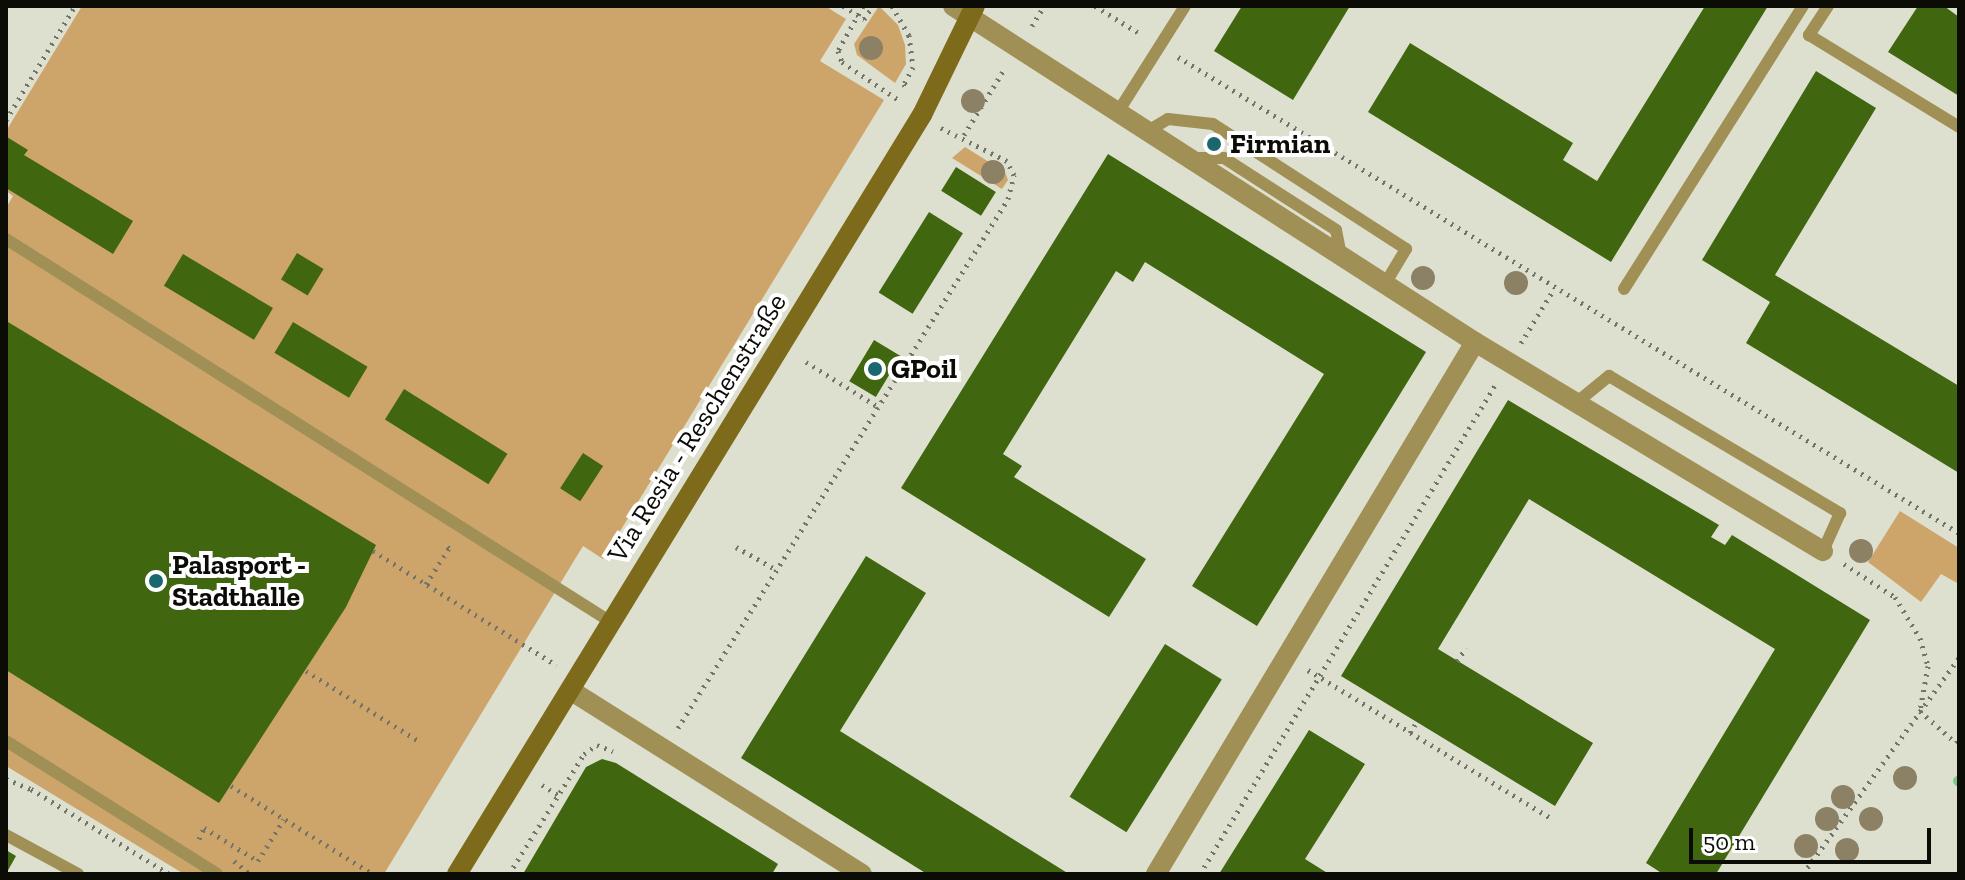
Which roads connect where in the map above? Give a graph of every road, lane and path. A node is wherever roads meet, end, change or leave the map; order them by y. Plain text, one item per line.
1 (75, 6) edge
2 (843, 6) edge
3 (873, 6) edge
4 (892, 6) edge
5 (1095, 6) edge
6 (1185, 6) edge
7 (1803, 6) edge
8 (1828, 6) edge
9 (966, 9) edge
10 (1160, 46) junction
11 (1118, 112) junction
12 (922, 115) junction
13 (6, 120) edge
14 (1959, 127) edge
15 (1148, 131) junction
16 (1008, 199) dead end
17 (6, 239) edge
18 (1385, 284) junction
19 (1554, 289) junction
20 (1624, 289) dead end
21 (1475, 342) junction
22 (806, 362) dead end
23 (1509, 362) junction
24 (1576, 403) junction
25 (877, 406) junction
26 (1959, 533) edge
27 (736, 547) dead end
28 (373, 551) dead end
29 (1823, 551) junction
30 (777, 570) junction
31 (611, 622) junction
32 (1466, 648) dead end
33 (1287, 657) junction
34 (1959, 658) edge
35 (1457, 661) dead end
36 (306, 671) dead end
37 (1320, 678) junction
38 (574, 684) junction
39 (1920, 711) junction
40 (1416, 723) dead end
41 (1410, 733) junction
42 (1959, 739) edge
43 (6, 741) edge
44 (419, 741) dead end
45 (665, 750) junction
46 (624, 758) dead end
47 (6, 779) edge
48 (231, 786) dead end
49 (1550, 818) dead end
50 (284, 819) junction
51 (6, 835) edge
52 (211, 846) dead end
53 (225, 855) dead end
54 (78, 874) edge
55 (169, 874) edge
56 (217, 874) edge
57 (250, 874) edge
58 (373, 874) edge
59 (457, 874) edge
60 (509, 874) edge
61 (862, 874) edge
62 (1156, 874) edge
63 (1200, 874) edge
64 (1803, 874) edge

1 - 13 path
2 - 3 path
4 - 12 path
5 - 10 path
6 - 10 lane
7 - 20 lane
8 - 14 lane
9 - 11 street
9 - 12 main road, Via Resia - Reschenstraße
10 - 11 lane
10 - 19 path
11 - 15 street
12 - 31 main road, Via Resia - Reschenstraße
15 - 18 street
15 - 18 lane
16 - 25 path
17 - 31 lane
18 - 21 street
19 - 23 path
19 - 26 path
21 - 23 street
21 - 33 street
22 - 25 path
23 - 24 street
23 - 37 path
24 - 29 street
24 - 29 lane
25 - 30 path
27 - 30 path
28 - 38 path
29 - 39 path
30 - 45 path
31 - 38 main road, Via Resia - Reschenstraße
32 - 35 path
33 - 37 path
33 - 62 street
34 - 39 path
36 - 44 path
37 - 41 path
37 - 63 path
38 - 45 street
38 - 59 main road, Via Resia - Reschenstraße
39 - 42 path
39 - 64 path
40 - 41 path
41 - 49 path
43 - 56 lane
45 - 61 street
46 - 60 path
47 - 55 path
48 - 50 path
50 - 52 path
50 - 58 path
51 - 54 lane
53 - 57 path

